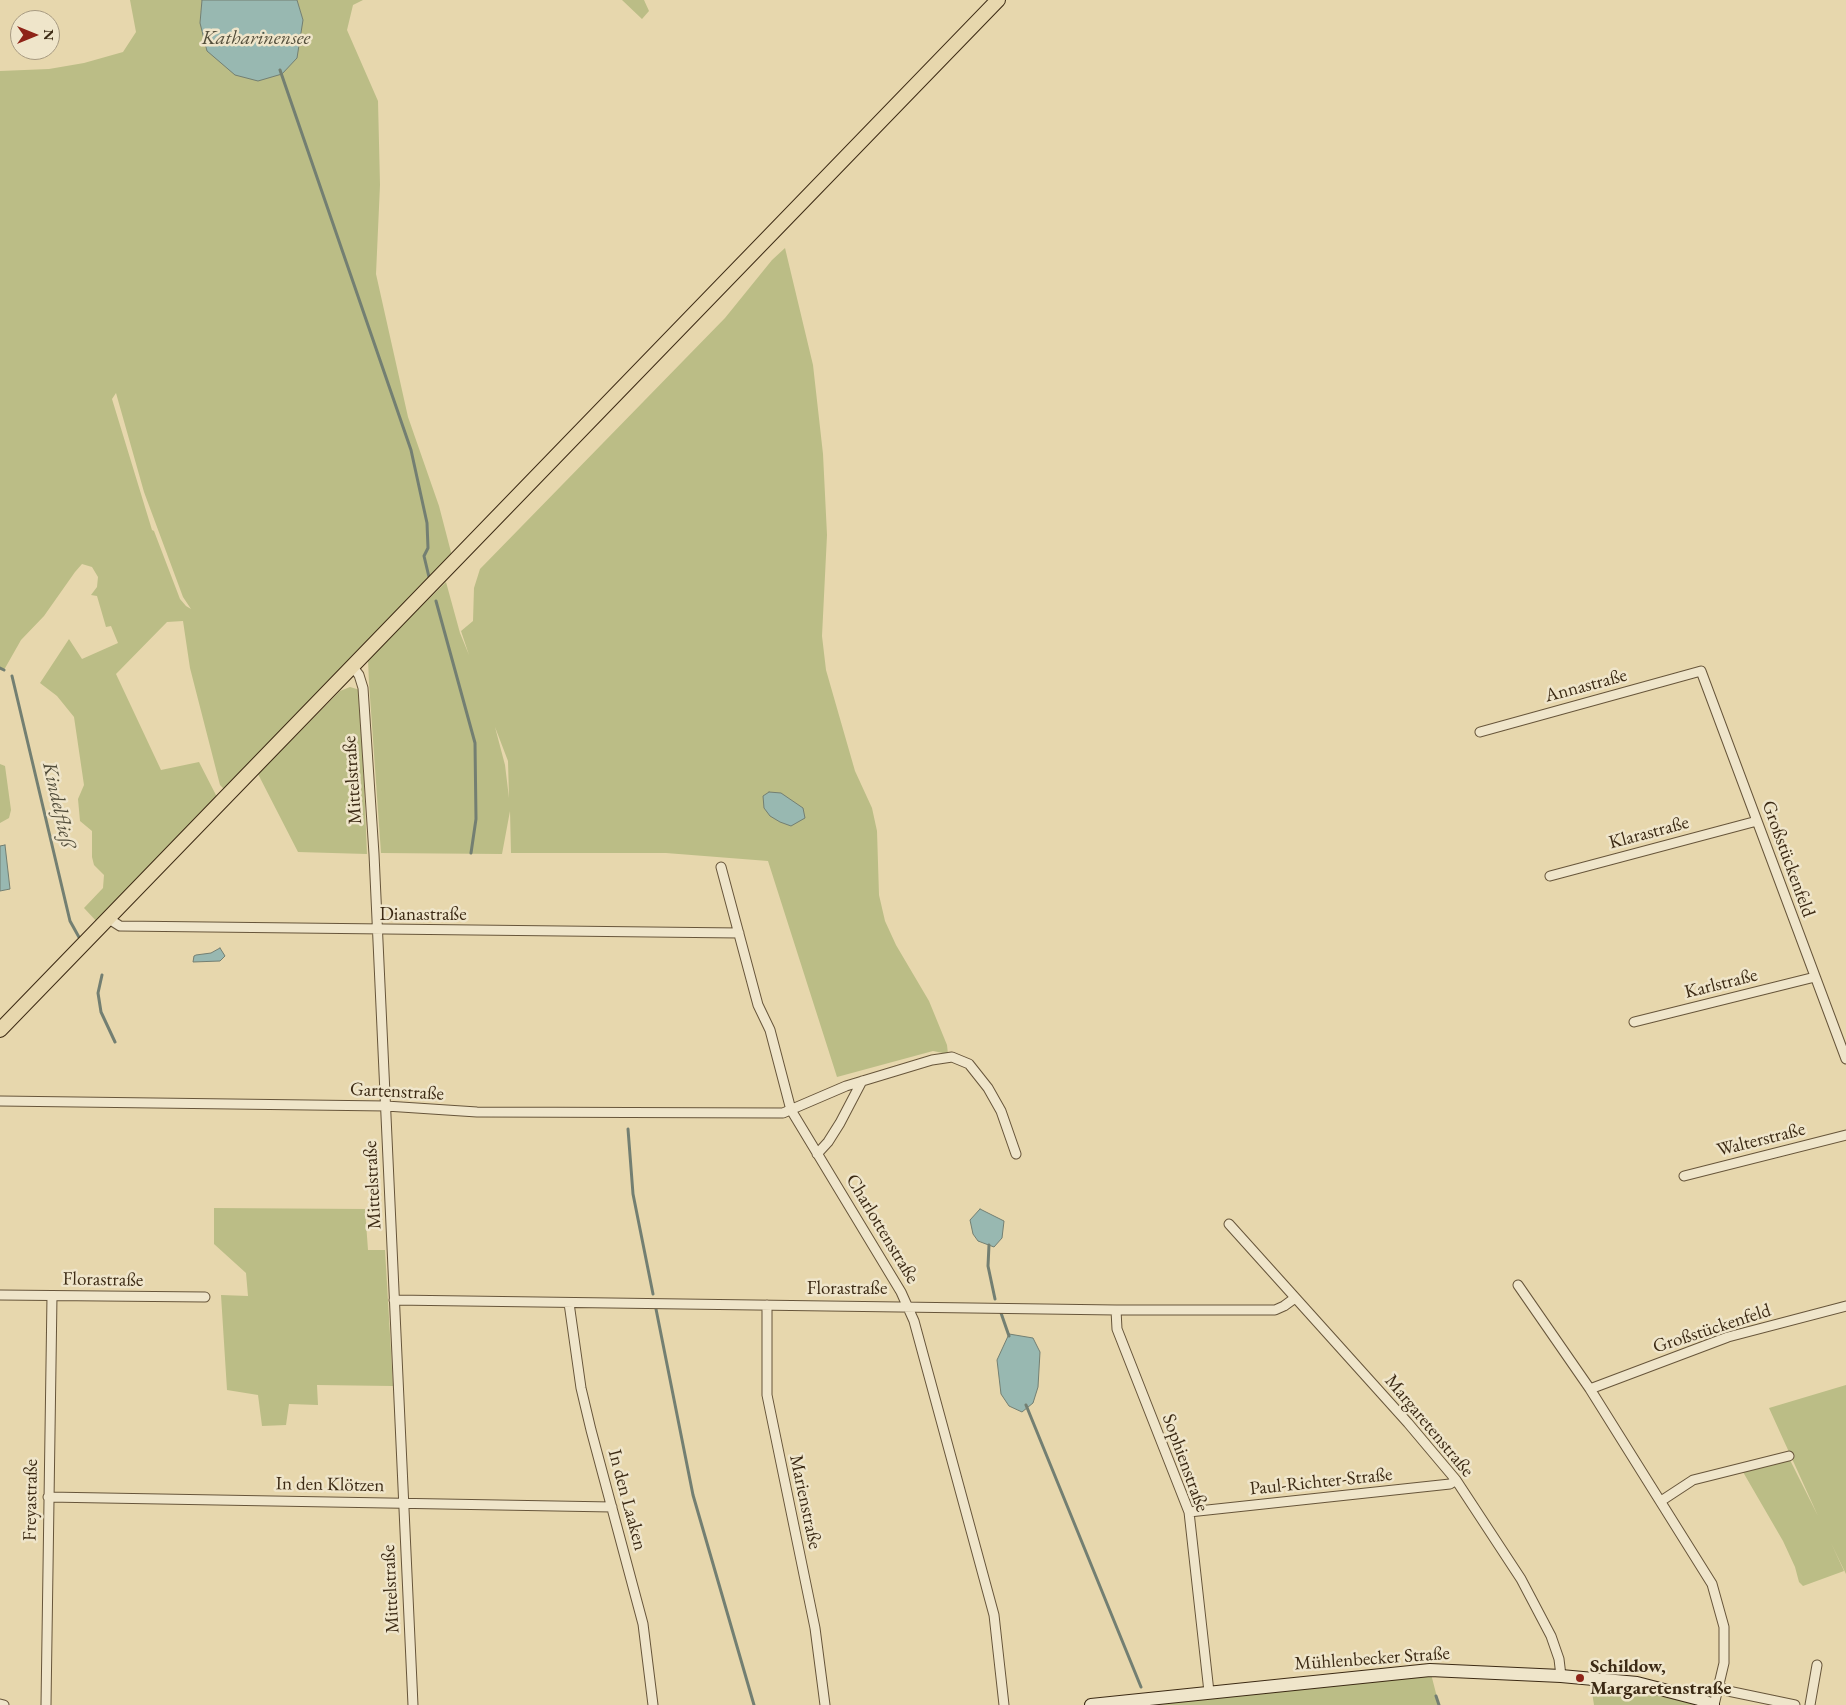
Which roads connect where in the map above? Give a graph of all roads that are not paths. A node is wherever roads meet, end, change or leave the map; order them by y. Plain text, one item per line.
1 (998, 0) edge
2 (352, 666) junction
3 (1701, 671) joint
4 (1480, 732) dead end
5 (1757, 821) junction
6 (721, 867) dead end
7 (1550, 876) dead end
8 (108, 919) junction
9 (376, 931) junction
10 (739, 933) junction
11 (1815, 977) junction
12 (1634, 1022) dead end
13 (0, 1030) edge
14 (1846, 1059) edge
15 (862, 1081) junction
16 (0, 1102) edge
17 (386, 1106) junction
18 (791, 1110) junction
19 (1846, 1135) edge
20 (817, 1154) junction
21 (1016, 1154) dead end
22 (1684, 1176) dead end
23 (1229, 1224) dead end
24 (1518, 1285) dead end
25 (0, 1295) edge
26 (52, 1296) junction
27 (205, 1297) dead end
28 (1295, 1298) junction
29 (394, 1300) junction
30 (569, 1303) junction
31 (767, 1304) junction
32 (908, 1306) junction
33 (1846, 1306) edge
34 (1116, 1310) junction
35 (1590, 1389) junction
36 (1789, 1456) dead end
37 (1456, 1480) junction
38 (48, 1496) junction
39 (1661, 1501) junction
40 (402, 1502) junction
41 (612, 1508) junction
42 (1189, 1512) junction
43 (1817, 1665) dead end
44 (1561, 1676) junction
45 (1720, 1687) junction
46 (1209, 1692) junction
47 (0, 1704) edge
48 (4, 1705) edge
49 (46, 1705) edge
50 (413, 1705) edge
51 (653, 1705) edge
52 (825, 1705) edge
53 (1004, 1705) edge
54 (1091, 1705) edge
55 (1713, 1705) edge
56 (1795, 1705) edge
57 (1810, 1705) edge

1 - 2 main road
2 - 8 main road
2 - 9 street, Mittelstraße
3 - 4 street, Annastraße
3 - 5 street, Großstückenfeld
5 - 7 street, Klarastraße
5 - 11 street, Großstückenfeld
6 - 10 street, Charlottenstraße
8 - 9 street, Dianastraße
8 - 13 main road
9 - 10 street, Dianastraße
9 - 17 street, Mittelstraße
10 - 18 street, Charlottenstraße
11 - 12 street, Karlstraße
11 - 14 street, Großstückenfeld
15 - 18 street, Gartenstraße
15 - 20 street
15 - 21 street, Gartenstraße
16 - 17 street, Gartenstraße
17 - 18 street, Gartenstraße
17 - 29 street, Mittelstraße
18 - 20 street, Charlottenstraße
19 - 22 street, Walterstraße
20 - 32 street, Charlottenstraße
23 - 28 street, Margaretenstraße
24 - 35 street
25 - 26 street, Florastraße
26 - 27 street, Florastraße
26 - 38 street, Freyastraße
28 - 34 street, Florastraße
28 - 37 street, Margaretenstraße
29 - 30 street, Florastraße
29 - 40 street, Mittelstraße
30 - 31 street, Florastraße
30 - 41 street, In den Laaken
31 - 32 street, Florastraße
31 - 52 street, Marienstraße
32 - 34 street, Florastraße
32 - 53 street, Charlottenstraße
33 - 35 street, Großstückenfeld
34 - 42 street, Sophienstraße
35 - 39 street
36 - 39 street
37 - 42 street, Paul-Richter-Straße
37 - 44 street, Margaretenstraße
38 - 40 street, In den Klötzen
38 - 49 street, Freyastraße
39 - 45 street
40 - 41 street, In den Klötzen
40 - 50 street, Mittelstraße
41 - 51 street, In den Laaken
42 - 46 street, Sophienstraße
43 - 57 street
44 - 46 main road, Mühlenbecker Straße
44 - 55 main road, Mühlenbecker Straße
45 - 55 street
45 - 56 street
46 - 54 main road, Mühlenbecker Straße
47 - 48 street

